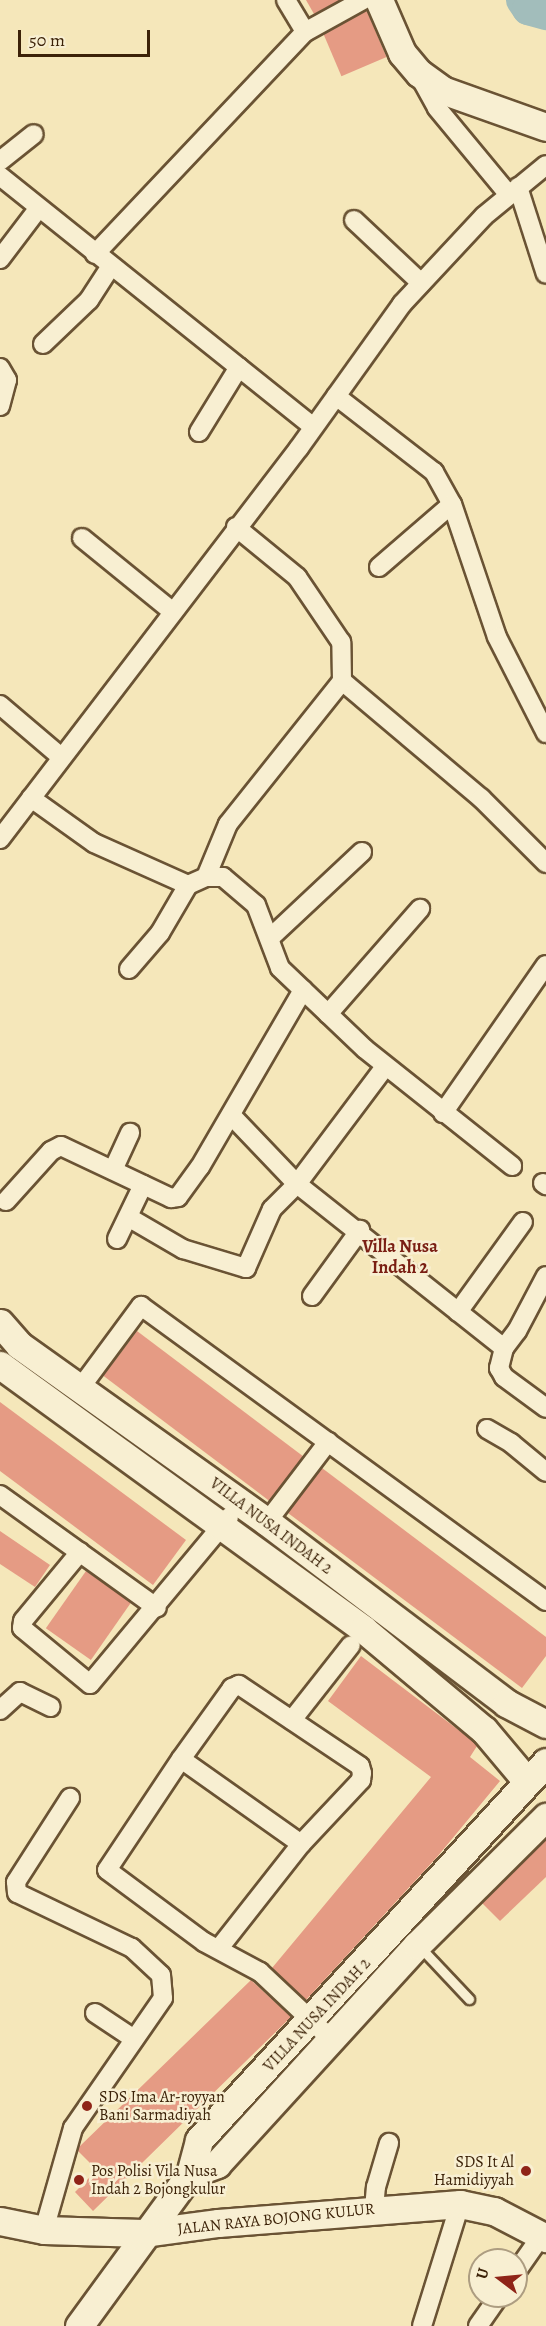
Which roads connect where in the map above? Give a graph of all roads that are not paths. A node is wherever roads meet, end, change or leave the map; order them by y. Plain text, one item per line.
1 (286, 0) edge
2 (363, 0) edge
3 (380, 0) edge
4 (305, 32) junction
5 (419, 73) junction
6 (546, 127) edge
7 (34, 134) dead end
8 (0, 161) edge
9 (546, 165) edge
10 (0, 176) edge
11 (514, 191) junction
12 (38, 209) junction
13 (354, 220) dead end
14 (538, 225) edge
15 (95, 254) junction
16 (0, 259) edge
17 (111, 266) junction
18 (546, 274) edge
19 (421, 283) junction
20 (44, 344) dead end
21 (239, 367) junction
22 (0, 368) edge
23 (336, 396) junction
24 (0, 406) edge
25 (312, 426) junction
26 (199, 432) dead end
27 (452, 504) junction
28 (236, 527) junction
29 (82, 538) dead end
30 (379, 567) dead end
31 (173, 612) junction
32 (342, 681) junction
33 (0, 705) edge
34 (546, 733) edge
35 (61, 757) junction
36 (31, 798) junction
37 (6, 817) edge
38 (0, 839) edge
39 (362, 852) dead end
40 (546, 863) edge
41 (206, 877) junction
42 (188, 885) junction
43 (420, 909) dead end
44 (270, 938) junction
45 (545, 968) edge
46 (129, 969) dead end
47 (303, 990) junction
48 (328, 1014) junction
49 (385, 1067) junction
50 (443, 1113) junction
51 (231, 1115) junction
52 (130, 1133) dead end
53 (512, 1166) dead end
54 (113, 1170) junction
55 (297, 1184) junction
56 (143, 1185) junction
57 (6, 1201) dead end
58 (128, 1217) junction
59 (523, 1222) dead end
60 (360, 1230) junction
61 (117, 1239) dead end
62 (546, 1276) edge
63 (312, 1296) dead end
64 (458, 1312) junction
65 (0, 1323) edge
66 (504, 1348) junction
67 (0, 1365) edge
68 (81, 1387) junction
69 (546, 1408) edge
70 (487, 1429) dead end
71 (328, 1442) junction
72 (546, 1472) edge
73 (0, 1495) edge
74 (240, 1503) junction
75 (267, 1522) junction
76 (223, 1524) junction
77 (80, 1551) junction
78 (546, 1601) edge
79 (157, 1608) junction
80 (351, 1645) dead end
81 (51, 1707) dead end
82 (0, 1710) edge
83 (292, 1720) junction
84 (546, 1724) edge
85 (181, 1759) junction
86 (530, 1778) edge
87 (70, 1798) dead end
88 (541, 1820) edge
89 (301, 1844) junction
90 (417, 1945) junction
91 (220, 1947) junction
92 (469, 1999) dead end
93 (95, 2013) dead end
94 (321, 2030) junction
95 (134, 2039) junction
96 (282, 2052) junction
97 (301, 2071) junction
98 (389, 2143) dead end
99 (190, 2174) junction
100 (460, 2204) junction
101 (375, 2209) junction
102 (0, 2221) edge
103 (44, 2230) junction
104 (143, 2233) junction
105 (544, 2237) edge
106 (528, 2257) edge
107 (491, 2308) edge
108 (79, 2326) edge
109 (422, 2326) edge
110 (478, 2326) edge

1 - 4 street
2 - 4 street
3 - 5 street
4 - 15 street
5 - 6 street
5 - 11 street
7 - 8 street
9 - 11 street
10 - 12 street
11 - 14 street
11 - 19 street
12 - 15 street
12 - 16 street
13 - 19 street
14 - 18 street
15 - 17 street
17 - 20 street
17 - 21 street
19 - 23 street
21 - 25 street
21 - 26 street
22 - 24 street
23 - 25 street
23 - 27 street
25 - 28 street
27 - 30 street
27 - 34 street
28 - 31 street
28 - 32 street
29 - 31 street
31 - 35 street
32 - 40 street
32 - 41 street
33 - 35 street
35 - 36 street
36 - 37 street
36 - 42 street
37 - 38 street
39 - 44 street
41 - 42 street
41 - 44 street
42 - 46 street
43 - 48 street
44 - 47 street
45 - 50 street
47 - 48 street
47 - 51 street
48 - 49 street
49 - 50 street
49 - 55 street
50 - 53 street
51 - 55 street
51 - 56 street
52 - 54 street
54 - 56 street
54 - 57 street
55 - 58 street
55 - 60 street
56 - 58 street
58 - 61 street
59 - 64 street
60 - 63 street
60 - 64 street
62 - 66 street
64 - 66 street
65 - 68 street, VILLA NUSA INDAH 2
66 - 69 street
67 - 76 street, VILLA NUSA INDAH 2
68 - 71 street
68 - 74 street, VILLA NUSA INDAH 2
70 - 72 street
71 - 75 street
71 - 78 street
73 - 77 street
74 - 75 street, VILLA NUSA INDAH 2
74 - 76 street
75 - 84 street, VILLA NUSA INDAH 2
76 - 79 street
76 - 86 street, VILLA NUSA INDAH 2
77 - 79 street
77 - 79 street
80 - 83 street
81 - 82 street
83 - 85 street
83 - 89 street
85 - 89 street
85 - 91 street
86 - 88 street
86 - 94 street, VILLA NUSA INDAH 2
87 - 95 street
88 - 90 street, VILLA NUSA INDAH 2
89 - 91 street
90 - 92 lane
90 - 94 street, VILLA NUSA INDAH 2
91 - 94 street
93 - 95 street
94 - 96 street, VILLA NUSA INDAH 2
94 - 97 street, VILLA NUSA INDAH 2
95 - 103 street
96 - 97 street
96 - 99 street, VILLA NUSA INDAH 2
97 - 99 street, VILLA NUSA INDAH 2
98 - 101 street
99 - 104 street, VILLA NUSA INDAH 2
100 - 101 street, JALAN RAYA BOJONG KULUR
100 - 105 street, JALAN RAYA BOJONG KULUR
100 - 109 street
101 - 104 street, JALAN RAYA BOJONG KULUR
102 - 103 street, JALAN RAYA BOJONG KULUR
103 - 104 street, JALAN RAYA BOJONG KULUR
104 - 108 street, VILLA NUSA INDAH 2
105 - 106 street
107 - 110 street

